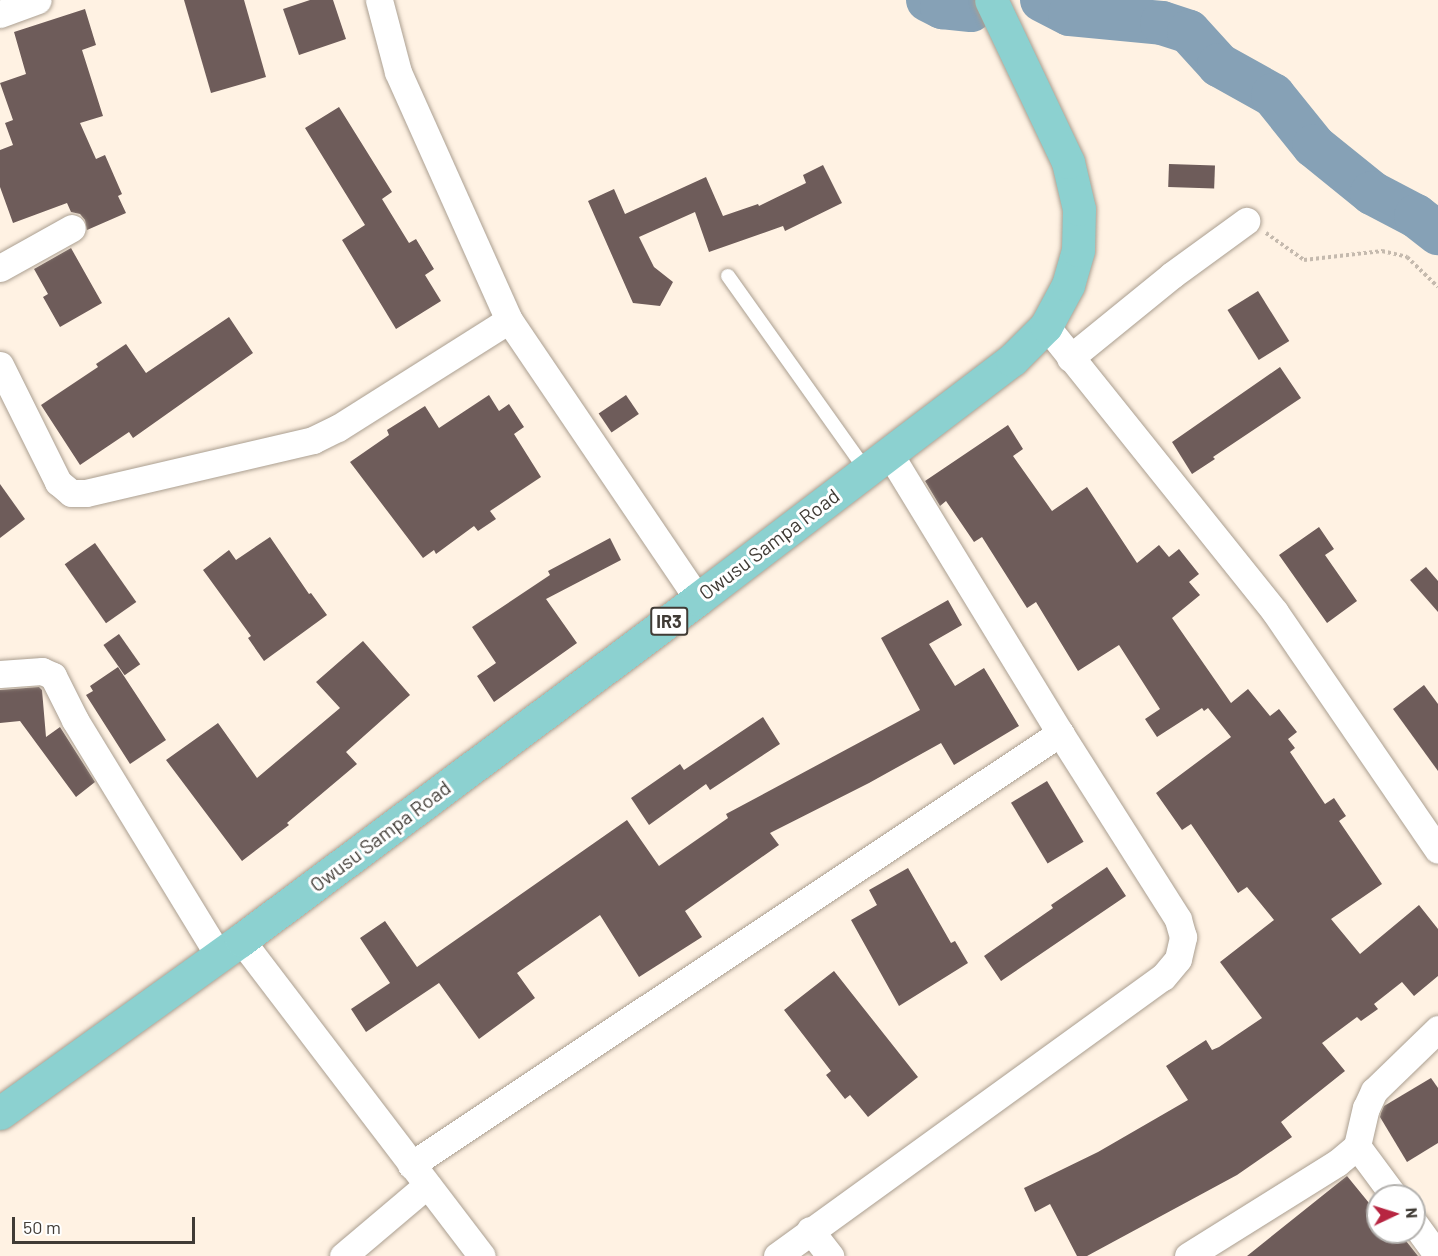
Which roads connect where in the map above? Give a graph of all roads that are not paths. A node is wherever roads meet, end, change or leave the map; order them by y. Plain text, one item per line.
1 (38, 0) edge
2 (379, 0) edge
3 (991, 0) edge
4 (0, 14) edge
5 (1246, 221) road end
6 (72, 228) dead end
7 (0, 268) edge
8 (728, 276) dead end
9 (509, 320) junction
10 (1046, 326) junction
11 (1070, 358) junction
12 (0, 365) edge
13 (877, 461) junction
14 (698, 599) junction
15 (0, 674) edge
16 (1060, 733) junction
17 (1438, 850) edge
18 (230, 948) junction
19 (1438, 1029) edge
20 (0, 1113) edge
21 (1358, 1146) junction
22 (419, 1175) junction
23 (1385, 1184) edge
24 (810, 1230) junction
25 (1426, 1240) edge
26 (343, 1256) edge
27 (482, 1256) edge
28 (777, 1256) edge
29 (830, 1256) edge
30 (1188, 1256) edge
31 (1438, 1256) edge

1 - 4 street
2 - 9 street
3 - 10 main road, Owusu Sampa Road / IR3
5 - 11 street
6 - 7 street
8 - 13 lane
9 - 12 street
9 - 14 street
10 - 11 street
10 - 13 main road, Owusu Sampa Road / IR3
11 - 17 street
13 - 14 main road, Owusu Sampa Road / IR3
13 - 16 street
14 - 18 main road, Owusu Sampa Road / IR3
15 - 18 street
16 - 22 street
16 - 24 street
18 - 20 main road, Owusu Sampa Road / IR3
18 - 22 street
19 - 21 street
21 - 23 street
21 - 30 street
22 - 26 street
22 - 27 street
24 - 28 street
24 - 29 street
25 - 31 street

